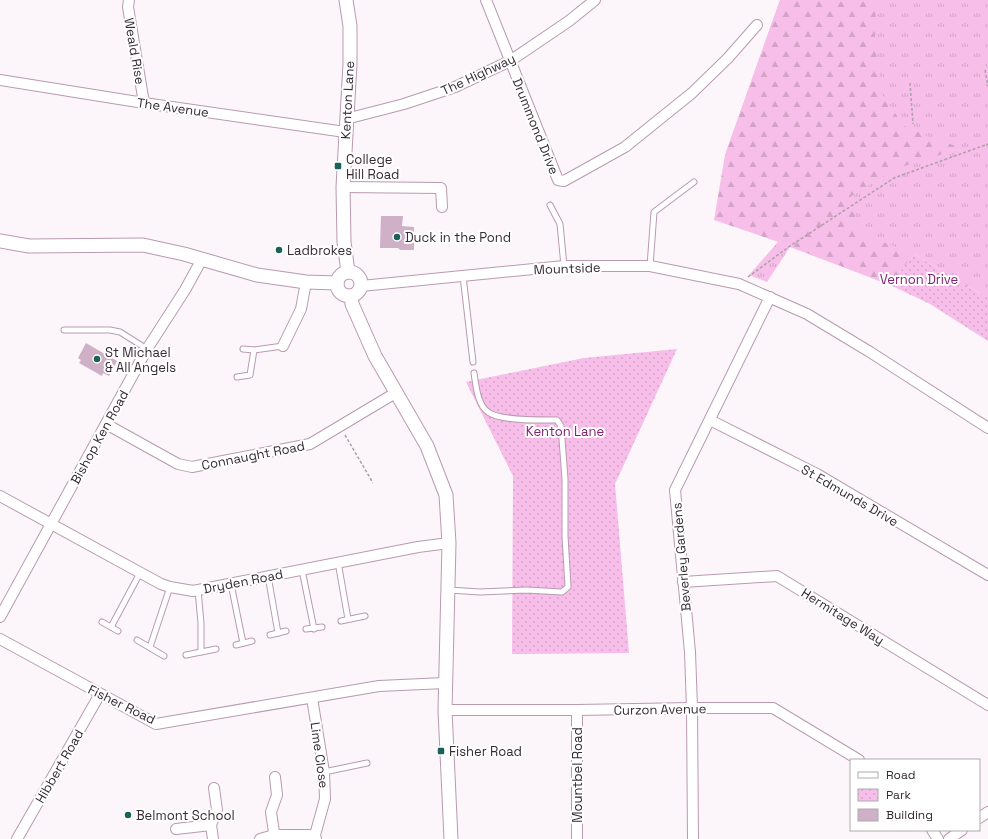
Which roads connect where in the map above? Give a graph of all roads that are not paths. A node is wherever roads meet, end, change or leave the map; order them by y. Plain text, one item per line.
1 (129, 0) edge
2 (346, 0) edge
3 (486, 0) edge
4 (595, 0) edge
5 (756, 25) dead end
6 (510, 61) junction
7 (0, 80) edge
8 (144, 103) junction
9 (346, 118) junction
10 (346, 132) junction
11 (694, 182) dead end
12 (343, 187) junction
13 (550, 205) dead end
14 (442, 208) dead end
15 (0, 242) edge
16 (202, 259) junction
17 (564, 266) junction
18 (650, 266) junction
19 (348, 272) junction
20 (463, 276) junction
21 (306, 282) junction
22 (337, 283) junction
23 (361, 286) junction
24 (351, 296) junction
25 (770, 297) junction
26 (64, 330) dead end
27 (283, 346) joint
28 (147, 349) junction
29 (243, 349) dead end
30 (254, 350) junction
31 (472, 362) dead end
32 (474, 373) dead end
33 (237, 377) dead end
34 (397, 392) junction
35 (710, 420) junction
36 (106, 424) junction
37 (988, 428) edge
38 (0, 496) edge
39 (51, 525) junction
40 (449, 543) junction
41 (338, 562) junction
42 (302, 570) junction
43 (140, 573) junction
44 (988, 575) edge
45 (268, 576) junction
46 (683, 582) junction
47 (231, 584) junction
48 (170, 587) junction
49 (198, 590) junction
50 (448, 590) junction
51 (365, 616) dead end
52 (0, 617) edge
53 (348, 619) junction
54 (341, 621) dead end
55 (102, 622) dead end
56 (111, 627) junction
57 (322, 627) dead end
58 (306, 629) dead end
59 (314, 629) junction
60 (118, 631) dead end
61 (286, 631) dead end
62 (278, 633) junction
63 (270, 635) dead end
64 (0, 639) edge
65 (137, 640) dead end
66 (252, 641) dead end
67 (243, 643) junction
68 (236, 645) dead end
69 (150, 647) junction
70 (216, 649) dead end
71 (200, 652) junction
72 (164, 656) dead end
73 (186, 656) dead end
74 (445, 684) junction
75 (100, 694) junction
76 (312, 698) junction
77 (988, 705) edge
78 (692, 708) junction
79 (446, 710) junction
80 (577, 710) junction
81 (857, 759) edge
82 (367, 763) dead end
83 (324, 772) junction
84 (275, 776) dead end
85 (214, 788) dead end
86 (211, 825) junction
87 (176, 829) dead end
88 (960, 831) edge
89 (274, 837) edge
90 (315, 837) edge
91 (17, 839) edge
92 (213, 839) edge
93 (260, 839) edge
94 (451, 839) edge
95 (577, 839) edge
96 (693, 839) edge
97 (948, 839) edge

1 - 8 street, Weald Rise
2 - 9 street, Kenton Lane
3 - 6 street, Drummond Drive
4 - 6 street, The Highway
5 - 6 street, Drummond Drive
6 - 9 street, The Highway
7 - 8 street, The Avenue
8 - 10 street, The Avenue
9 - 10 street, Kenton Lane
10 - 12 street, Kenton Lane
11 - 18 lane
12 - 14 street
12 - 19 street, Kenton Lane
13 - 17 lane
15 - 16 street
16 - 21 street
16 - 28 street, Bishop Ken Road
17 - 18 street, Mountside
17 - 20 street, Mountside
18 - 25 street, Mountside
19 - 22 street
19 - 23 street
20 - 23 street, Mountside
20 - 31 lane
21 - 22 street
21 - 27 street
22 - 24 street
23 - 24 street
24 - 34 street
25 - 35 street, Beverley Gardens
25 - 37 street
26 - 28 lane
27 - 30 lane
28 - 36 street, Bishop Ken Road
29 - 30 lane
30 - 33 lane
32 - 50 lane
34 - 36 street, Connaught Road
34 - 40 street
35 - 44 street, St Edmunds Drive
35 - 46 street, Beverley Gardens
36 - 39 street, Bishop Ken Road
38 - 39 street, Dryden Road
39 - 43 street, Dryden Road
39 - 52 street, Bishop Ken Road
40 - 41 street, Dryden Road
40 - 50 street
41 - 42 street, Dryden Road
41 - 53 lane
42 - 45 street, Dryden Road
42 - 59 lane
43 - 48 street, Dryden Road
43 - 56 lane
45 - 47 street, Dryden Road
45 - 62 lane
46 - 77 street, Hermitage Way
46 - 78 street, Beverley Gardens
47 - 49 street, Dryden Road
47 - 67 lane
48 - 49 street, Dryden Road
48 - 69 lane
49 - 71 lane
50 - 74 street
51 - 53 lane
53 - 54 lane
55 - 56 lane
56 - 60 lane
57 - 59 lane
58 - 59 lane
61 - 62 lane
62 - 63 lane
64 - 75 street, Fisher Road
65 - 69 lane
66 - 67 lane
67 - 68 lane
69 - 72 lane
70 - 71 lane
71 - 73 lane
74 - 76 street, Fisher Road
74 - 79 street
75 - 76 street, Fisher Road
75 - 91 street, Hibbert Road
76 - 83 street, Lime Close
78 - 80 street, Curzon Avenue
78 - 81 street, Curzon Avenue
78 - 96 street, Beverley Gardens
79 - 80 street, Curzon Avenue
79 - 94 street
80 - 95 street, Mountbel Road
82 - 83 lane
83 - 90 street, Lime Close
84 - 89 street
85 - 86 street
86 - 87 street
86 - 92 street
88 - 97 street
89 - 90 street, Lime Close
89 - 93 street, Lime Close

